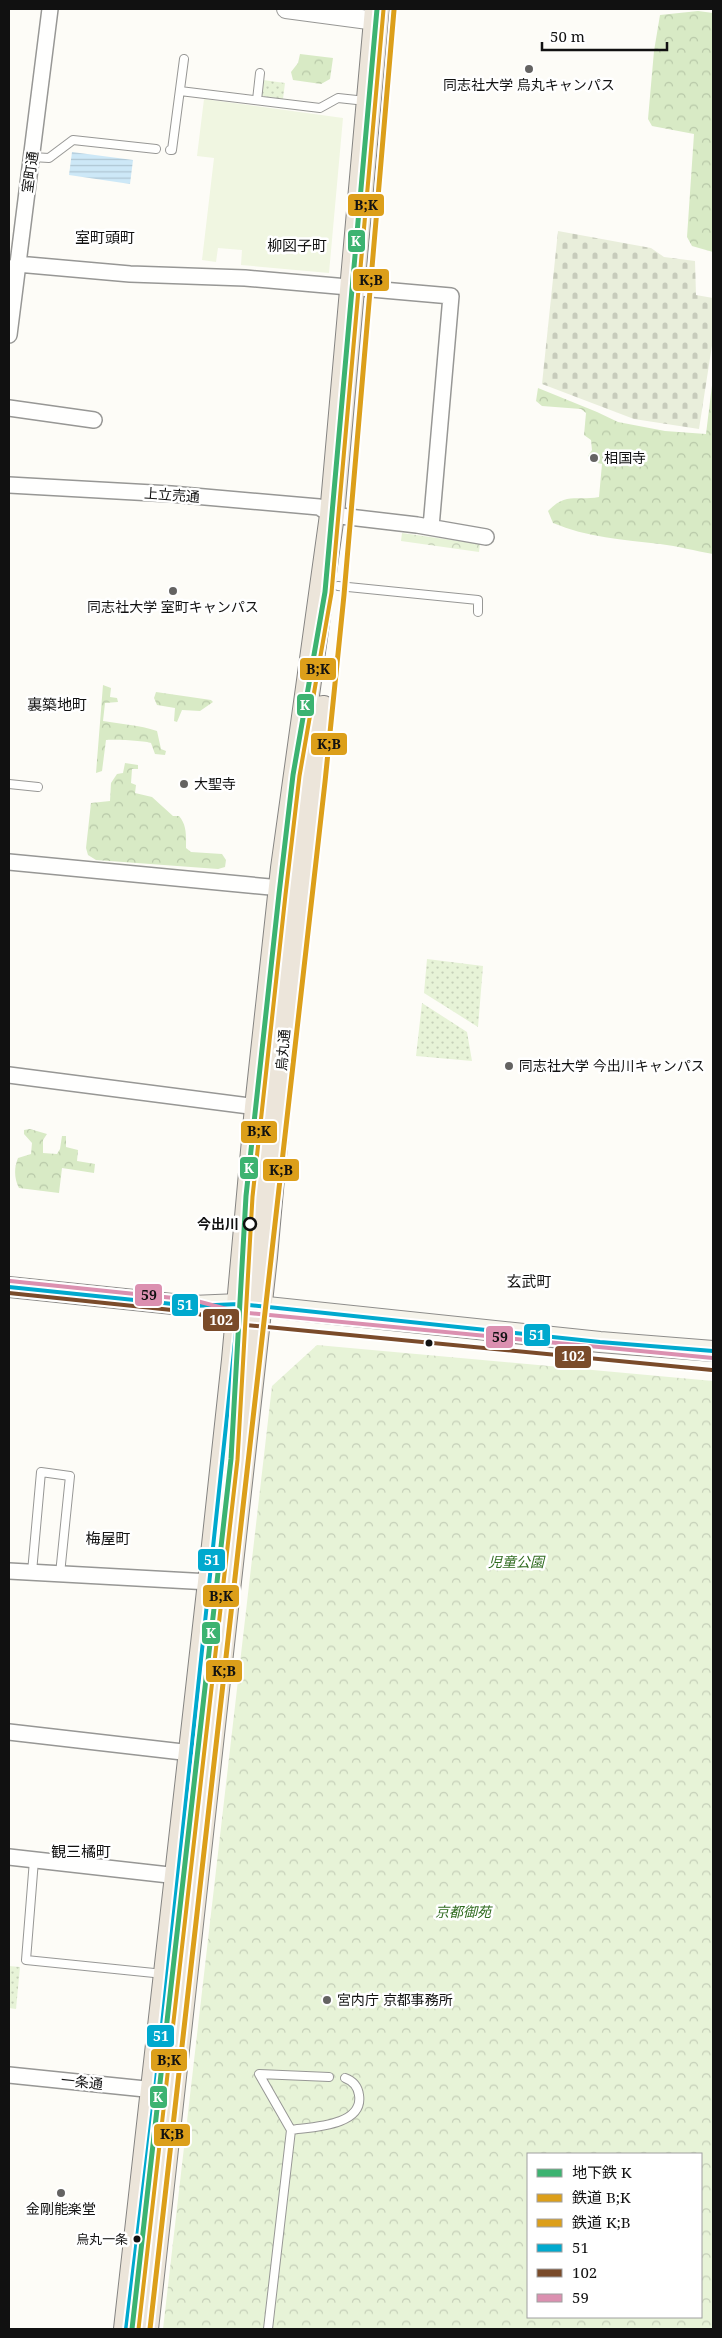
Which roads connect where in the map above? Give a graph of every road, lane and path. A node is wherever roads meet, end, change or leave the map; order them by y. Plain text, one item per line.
1 (50, 9) edge
2 (287, 9) edge
3 (382, 13) edge
4 (184, 59) dead end
5 (260, 73) dead end
6 (180, 91) junction
7 (257, 100) junction
8 (371, 102) junction
9 (156, 149) dead end
10 (170, 150) dead end
11 (32, 157) junction
12 (17, 264) junction
13 (12, 287) edge
14 (360, 288) junction
15 (9, 336) edge
16 (9, 408) edge
17 (94, 420) dead end
18 (9, 485) edge
19 (340, 516) junction
20 (430, 528) junction
21 (486, 537) dead end
22 (338, 586) junction
23 (478, 612) dead end
24 (9, 784) edge
25 (38, 787) dead end
26 (9, 862) edge
27 (281, 888) junction
28 (9, 1075) edge
29 (257, 1107) junction
30 (9, 1287) edge
31 (248, 1312) junction
32 (713, 1351) edge
33 (713, 1364) edge
34 (9, 1571) edge
35 (32, 1572) junction
36 (60, 1574) junction
37 (210, 1582) junction
38 (9, 1732) edge
39 (201, 1754) junction
40 (9, 1857) edge
41 (34, 1860) junction
42 (178, 1876) junction
43 (166, 1974) junction
44 (9, 2075) edge
45 (329, 2077) dead end
46 (345, 2078) dead end
47 (155, 2090) junction
48 (291, 2130) junction
49 (126, 2329) edge
50 (146, 2329) edge
51 (268, 2329) edge

1 - 11 street, 室町通
2 - 3 street
3 - 8 highway, 烏丸通
3 - 14 highway, 烏丸通
4 - 6 lane
5 - 7 lane
6 - 7 lane
6 - 10 lane
7 - 8 lane
8 - 14 highway, 烏丸通
9 - 11 lane
11 - 12 street, 室町通
12 - 13 street, 室町通
12 - 14 street
13 - 15 street, 室町通
14 - 19 highway, 烏丸通
14 - 20 street
16 - 17 street
18 - 19 street, 上立売通
19 - 20 street, 上立売通
19 - 22 highway, 烏丸通
19 - 27 highway, 烏丸通
20 - 21 street, 上立売通
22 - 23 lane
22 - 31 highway, 烏丸通
24 - 25 lane
26 - 27 street
27 - 29 highway, 烏丸通
28 - 29 street
29 - 31 highway, 烏丸通
30 - 31 main road
31 - 32 main road
31 - 33 main road
31 - 37 highway, 烏丸通
31 - 39 highway, 烏丸通
34 - 35 street
35 - 36 street
35 - 36 lane
36 - 37 street
37 - 39 highway, 烏丸通
38 - 39 street
39 - 42 highway, 烏丸通
39 - 50 highway, 烏丸通
40 - 41 street
41 - 42 street
41 - 43 lane
42 - 43 highway, 烏丸通
43 - 47 highway, 烏丸通
44 - 47 street, 一条通
45 - 48 lane
46 - 48 lane
47 - 49 highway, 烏丸通
48 - 51 lane

